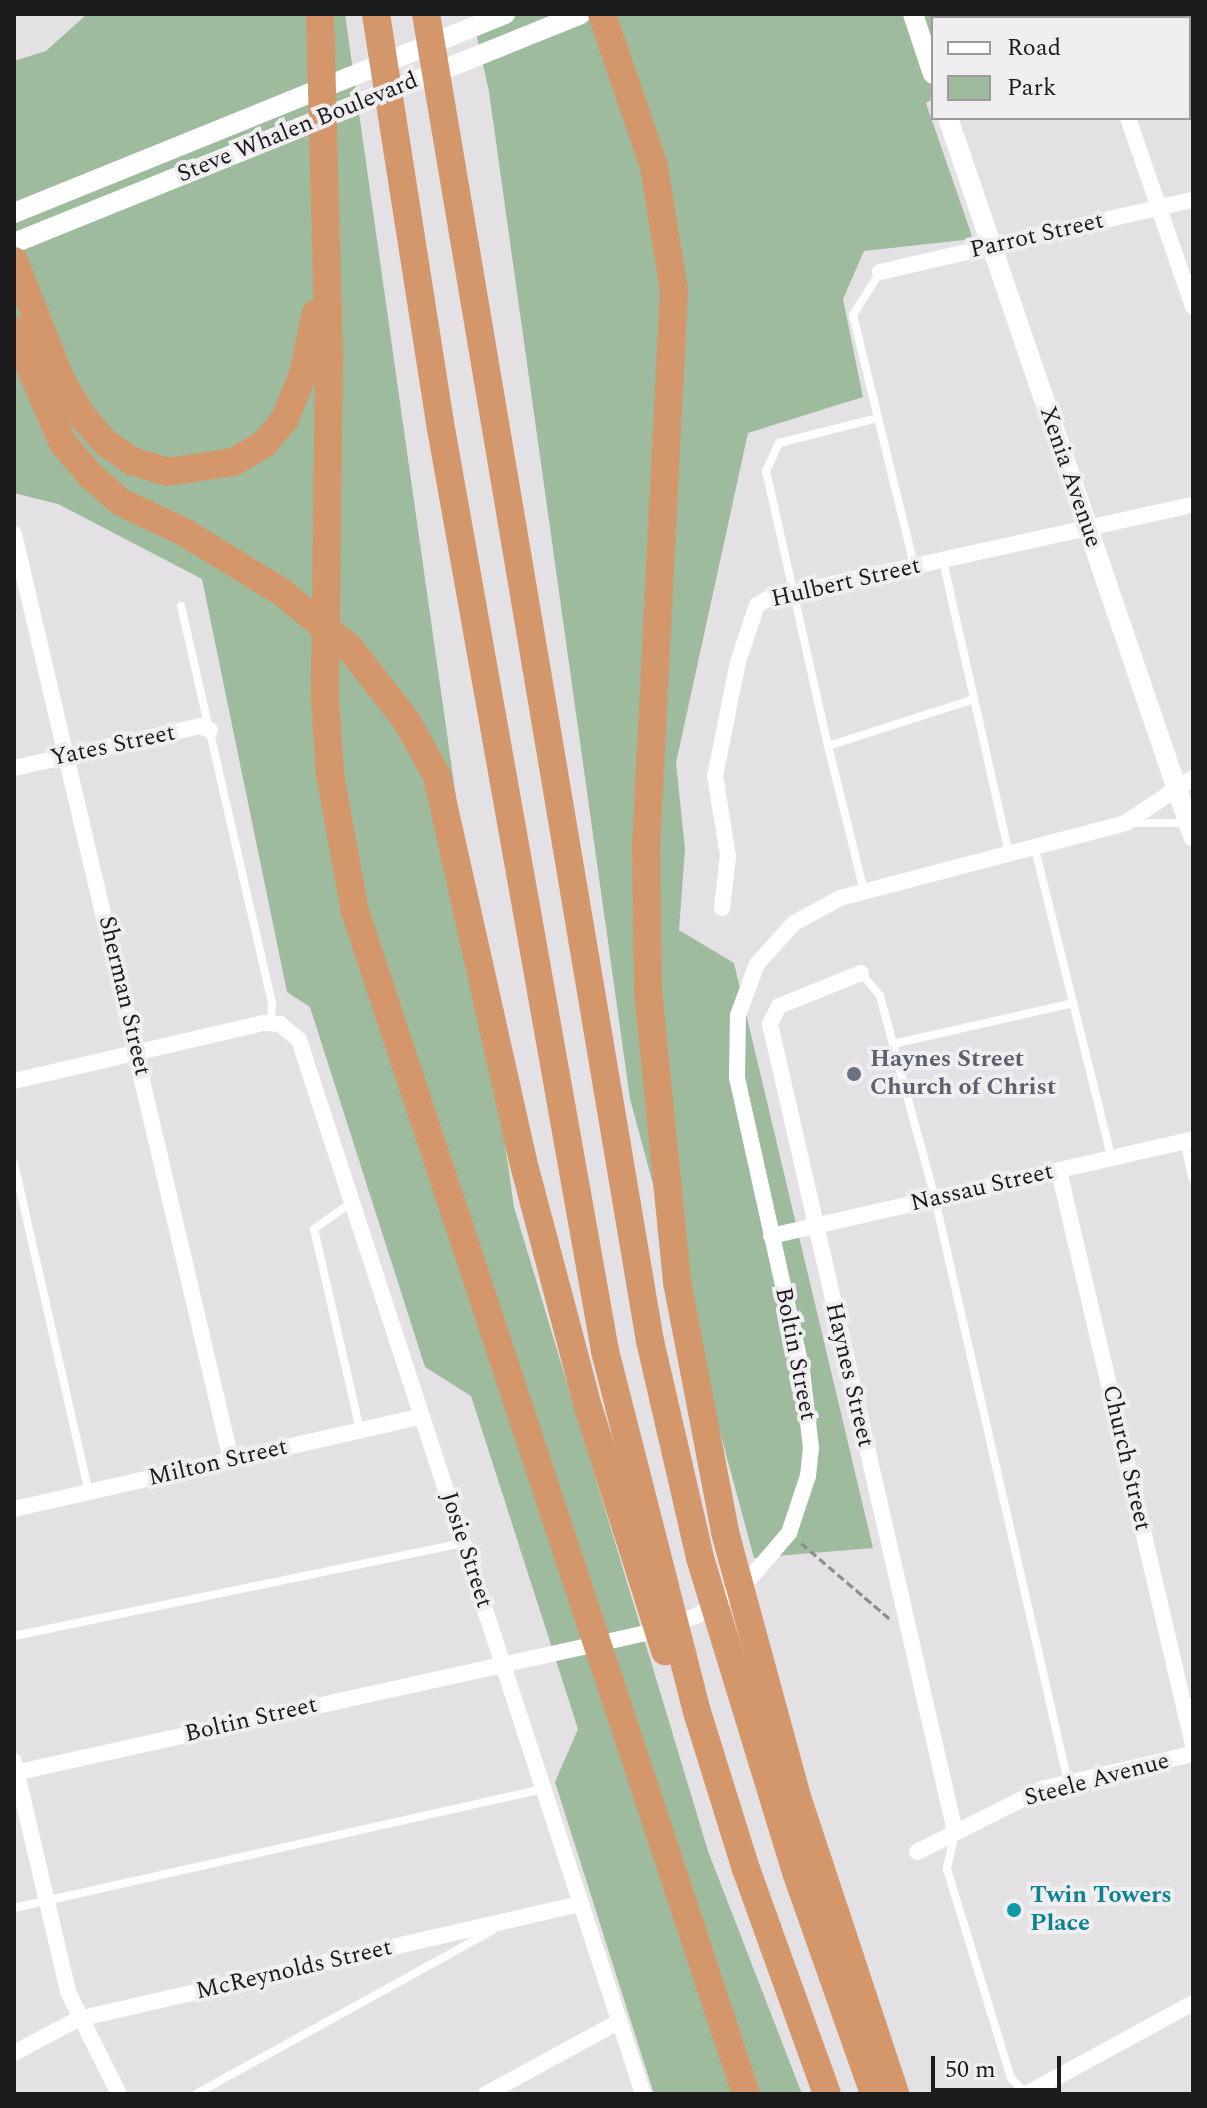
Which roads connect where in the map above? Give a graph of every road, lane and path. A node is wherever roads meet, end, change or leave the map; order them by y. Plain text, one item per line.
1 (320, 14) edge
2 (376, 14) edge
3 (426, 14) edge
4 (505, 14) edge
5 (581, 14) edge
6 (602, 14) edge
7 (913, 14) edge
8 (931, 68) edge
9 (949, 120) edge
10 (1129, 120) edge
11 (1193, 200) edge
12 (1159, 208) junction
13 (14, 213) edge
14 (327, 217) junction
15 (14, 243) edge
16 (992, 247) junction
17 (14, 261) edge
18 (880, 272) joint
19 (1193, 307) edge
20 (14, 330) edge
21 (878, 418) junction
22 (1193, 505) edge
23 (1087, 529) junction
24 (14, 534) edge
25 (943, 561) junction
26 (915, 567) junction
27 (791, 593) junction
28 (181, 606) dead end
29 (974, 699) junction
30 (210, 730) junction
31 (828, 746) junction
32 (69, 755) junction
33 (14, 768) edge
34 (1184, 782) edge
35 (1125, 823) junction
36 (1191, 830) edge
37 (1035, 849) junction
38 (1009, 855) junction
39 (864, 891) junction
40 (722, 908) dead end
41 (861, 973) joint
42 (1073, 1003) junction
43 (271, 1023) junction
44 (893, 1044) junction
45 (137, 1052) junction
46 (14, 1081) edge
47 (1189, 1140) edge
48 (1112, 1158) junction
49 (14, 1163) edge
50 (1059, 1171) junction
51 (1193, 1179) edge
52 (935, 1199) junction
53 (352, 1202) junction
54 (814, 1227) junction
55 (771, 1236) junction
56 (422, 1416) junction
57 (360, 1431) junction
58 (231, 1460) junction
59 (89, 1492) junction
60 (14, 1509) edge
61 (789, 1533) junction
62 (463, 1543) junction
63 (907, 1634) junction
64 (14, 1636) edge
65 (503, 1664) junction
66 (1193, 1745) edge
67 (1193, 1754) edge
68 (15, 1769) edge
69 (1069, 1783) junction
70 (543, 1789) junction
71 (955, 1832) junction
72 (917, 1852) dead end
73 (746, 1869) junction
74 (46, 1900) junction
75 (580, 1904) junction
76 (14, 1908) edge
77 (504, 1924) junction
78 (1193, 2003) edge
79 (78, 2019) junction
80 (618, 2022) junction
81 (14, 2053) edge
82 (119, 2094) edge
83 (196, 2094) edge
84 (486, 2094) edge
85 (643, 2094) edge
86 (746, 2094) edge
87 (827, 2094) edge
88 (874, 2094) edge
89 (895, 2094) edge
90 (1026, 2094) edge

1 - 14 highway
2 - 73 highway
3 - 88 highway
4 - 13 street, Steve Whalen Boulevard
5 - 15 street, Steve Whalen Boulevard
6 - 89 highway
7 - 8 street
9 - 16 street, Xenia Avenue
10 - 12 street
11 - 12 street, Parrot Street
12 - 16 street, Parrot Street
12 - 19 street
14 - 17 highway
14 - 86 highway
16 - 18 street, Parrot Street
16 - 23 street, Xenia Avenue
18 - 21 lane
20 - 73 highway
21 - 26 lane
21 - 27 lane
22 - 23 street, Hulbert Street
23 - 25 street, Hulbert Street
23 - 34 street, Xenia Avenue
24 - 32 street, Sherman Street
25 - 26 street, Hulbert Street
25 - 29 lane
26 - 27 street, Hulbert Street
27 - 31 lane
27 - 40 street, Hulbert Street
28 - 30 lane
29 - 31 lane
29 - 38 lane
30 - 32 street, Yates Street
30 - 43 lane
31 - 39 lane
32 - 33 street, Yates Street
32 - 45 street, Sherman Street
34 - 35 street, Boltin Street
34 - 36 street, Xenia Avenue
35 - 36 lane
35 - 37 street, Boltin Street
37 - 38 street, Boltin Street
37 - 42 lane
38 - 39 street, Boltin Street
39 - 55 street, Boltin Street
41 - 44 lane
41 - 54 street, Haynes Street
42 - 44 lane
42 - 48 lane
43 - 45 street
43 - 53 street, Josie Street
44 - 52 lane
45 - 46 street
45 - 58 street, Sherman Street
47 - 48 street, Nassau Street
47 - 51 lane
48 - 50 street, Nassau Street
49 - 59 lane
50 - 52 street, Nassau Street
50 - 66 street, Church Street
52 - 54 street, Nassau Street
52 - 69 lane
53 - 56 street, Josie Street
53 - 57 lane
54 - 55 street, Nassau Street
54 - 63 street, Haynes Street
55 - 61 street, Boltin Street
56 - 57 street, Milton Street
56 - 62 street, Josie Street
57 - 58 street, Milton Street
58 - 59 street, Milton Street
59 - 60 street, Milton Street
61 - 63 path
61 - 65 street, Boltin Street
62 - 64 lane
62 - 65 street, Josie Street
63 - 71 street, Haynes Street
65 - 68 street, Boltin Street
65 - 70 street, Josie Street
67 - 69 street, Steele Avenue
68 - 74 street
69 - 71 street, Steele Avenue
70 - 74 lane
70 - 75 street, Josie Street
71 - 72 street, Steele Avenue
71 - 90 lane
73 - 87 highway
74 - 76 lane
74 - 79 street
75 - 77 street, McReynolds Street
75 - 80 street, Josie Street
77 - 79 street, McReynolds Street
77 - 83 lane
78 - 90 street
79 - 81 street, McReynolds Street
79 - 82 street
80 - 84 street
80 - 85 street, Josie Street

